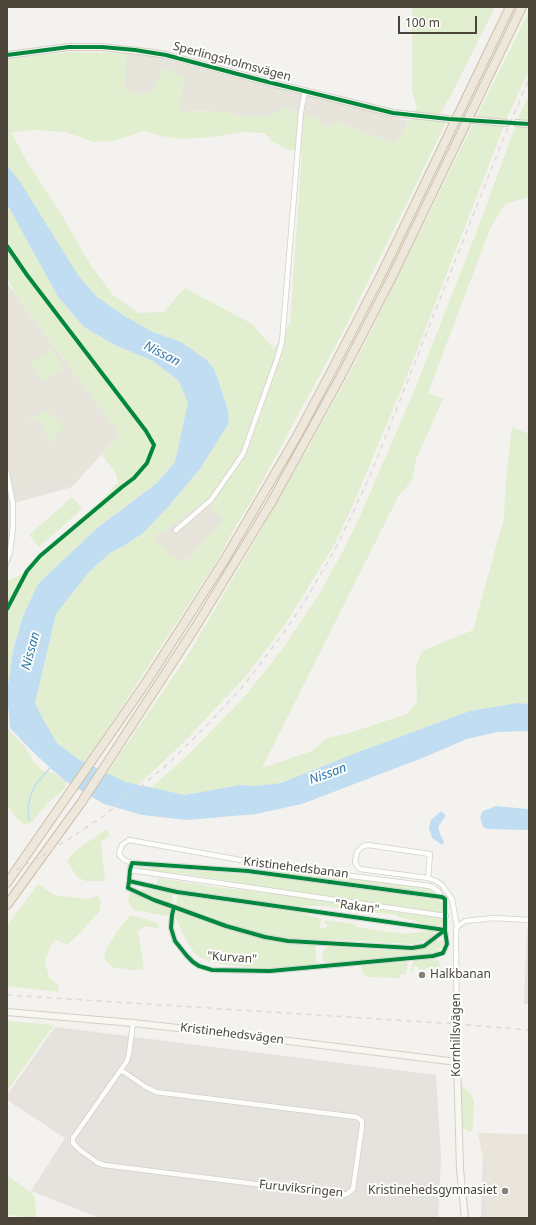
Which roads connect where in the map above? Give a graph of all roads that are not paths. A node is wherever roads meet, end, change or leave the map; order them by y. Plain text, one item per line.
1 (510, 7) edge
2 (522, 7) edge
3 (7, 55) edge
4 (305, 91) junction
5 (449, 119) dead end
6 (473, 120) dead end
7 (506, 123) dead end
8 (517, 124) dead end
9 (529, 124) edge
10 (7, 472) edge
11 (176, 530) dead end
12 (7, 560) edge
13 (132, 863) junction
14 (130, 870) junction
15 (428, 878) junction
16 (129, 881) junction
17 (7, 883) edge
18 (442, 897) junction
19 (450, 897) junction
20 (7, 905) edge
21 (174, 907) junction
22 (446, 916) junction
23 (529, 920) edge
24 (457, 928) junction
25 (445, 930) junction
26 (7, 1012) edge
27 (133, 1023) junction
28 (457, 1062) junction
29 (121, 1070) junction
30 (465, 1218) edge

1 - 17 highway
2 - 20 highway
3 - 4 street, Sperlingsholmsvägen
4 - 5 street, Sperlingsholmsvägen
4 - 11 street
6 - 7 street
8 - 9 street
10 - 12 street
13 - 14 street
13 - 18 street, Kristinehedsbanan
13 - 18 street
14 - 16 street
14 - 22 street
15 - 15 street
15 - 19 street
16 - 21 street
16 - 25 street, "Rakan"
18 - 19 street, Kristinehedsbanan
18 - 22 street
19 - 24 street, Kornhillsvägen
21 - 25 street
21 - 25 street, "Kurvan"
22 - 25 street
23 - 24 street
24 - 28 street, Kornhillsvägen
26 - 27 street, Kristinehedsvägen
27 - 28 street, Kristinehedsvägen
27 - 29 street, Furuviksringen
28 - 30 street, Kornhillsvägen
29 - 29 street, Furuviksringen

